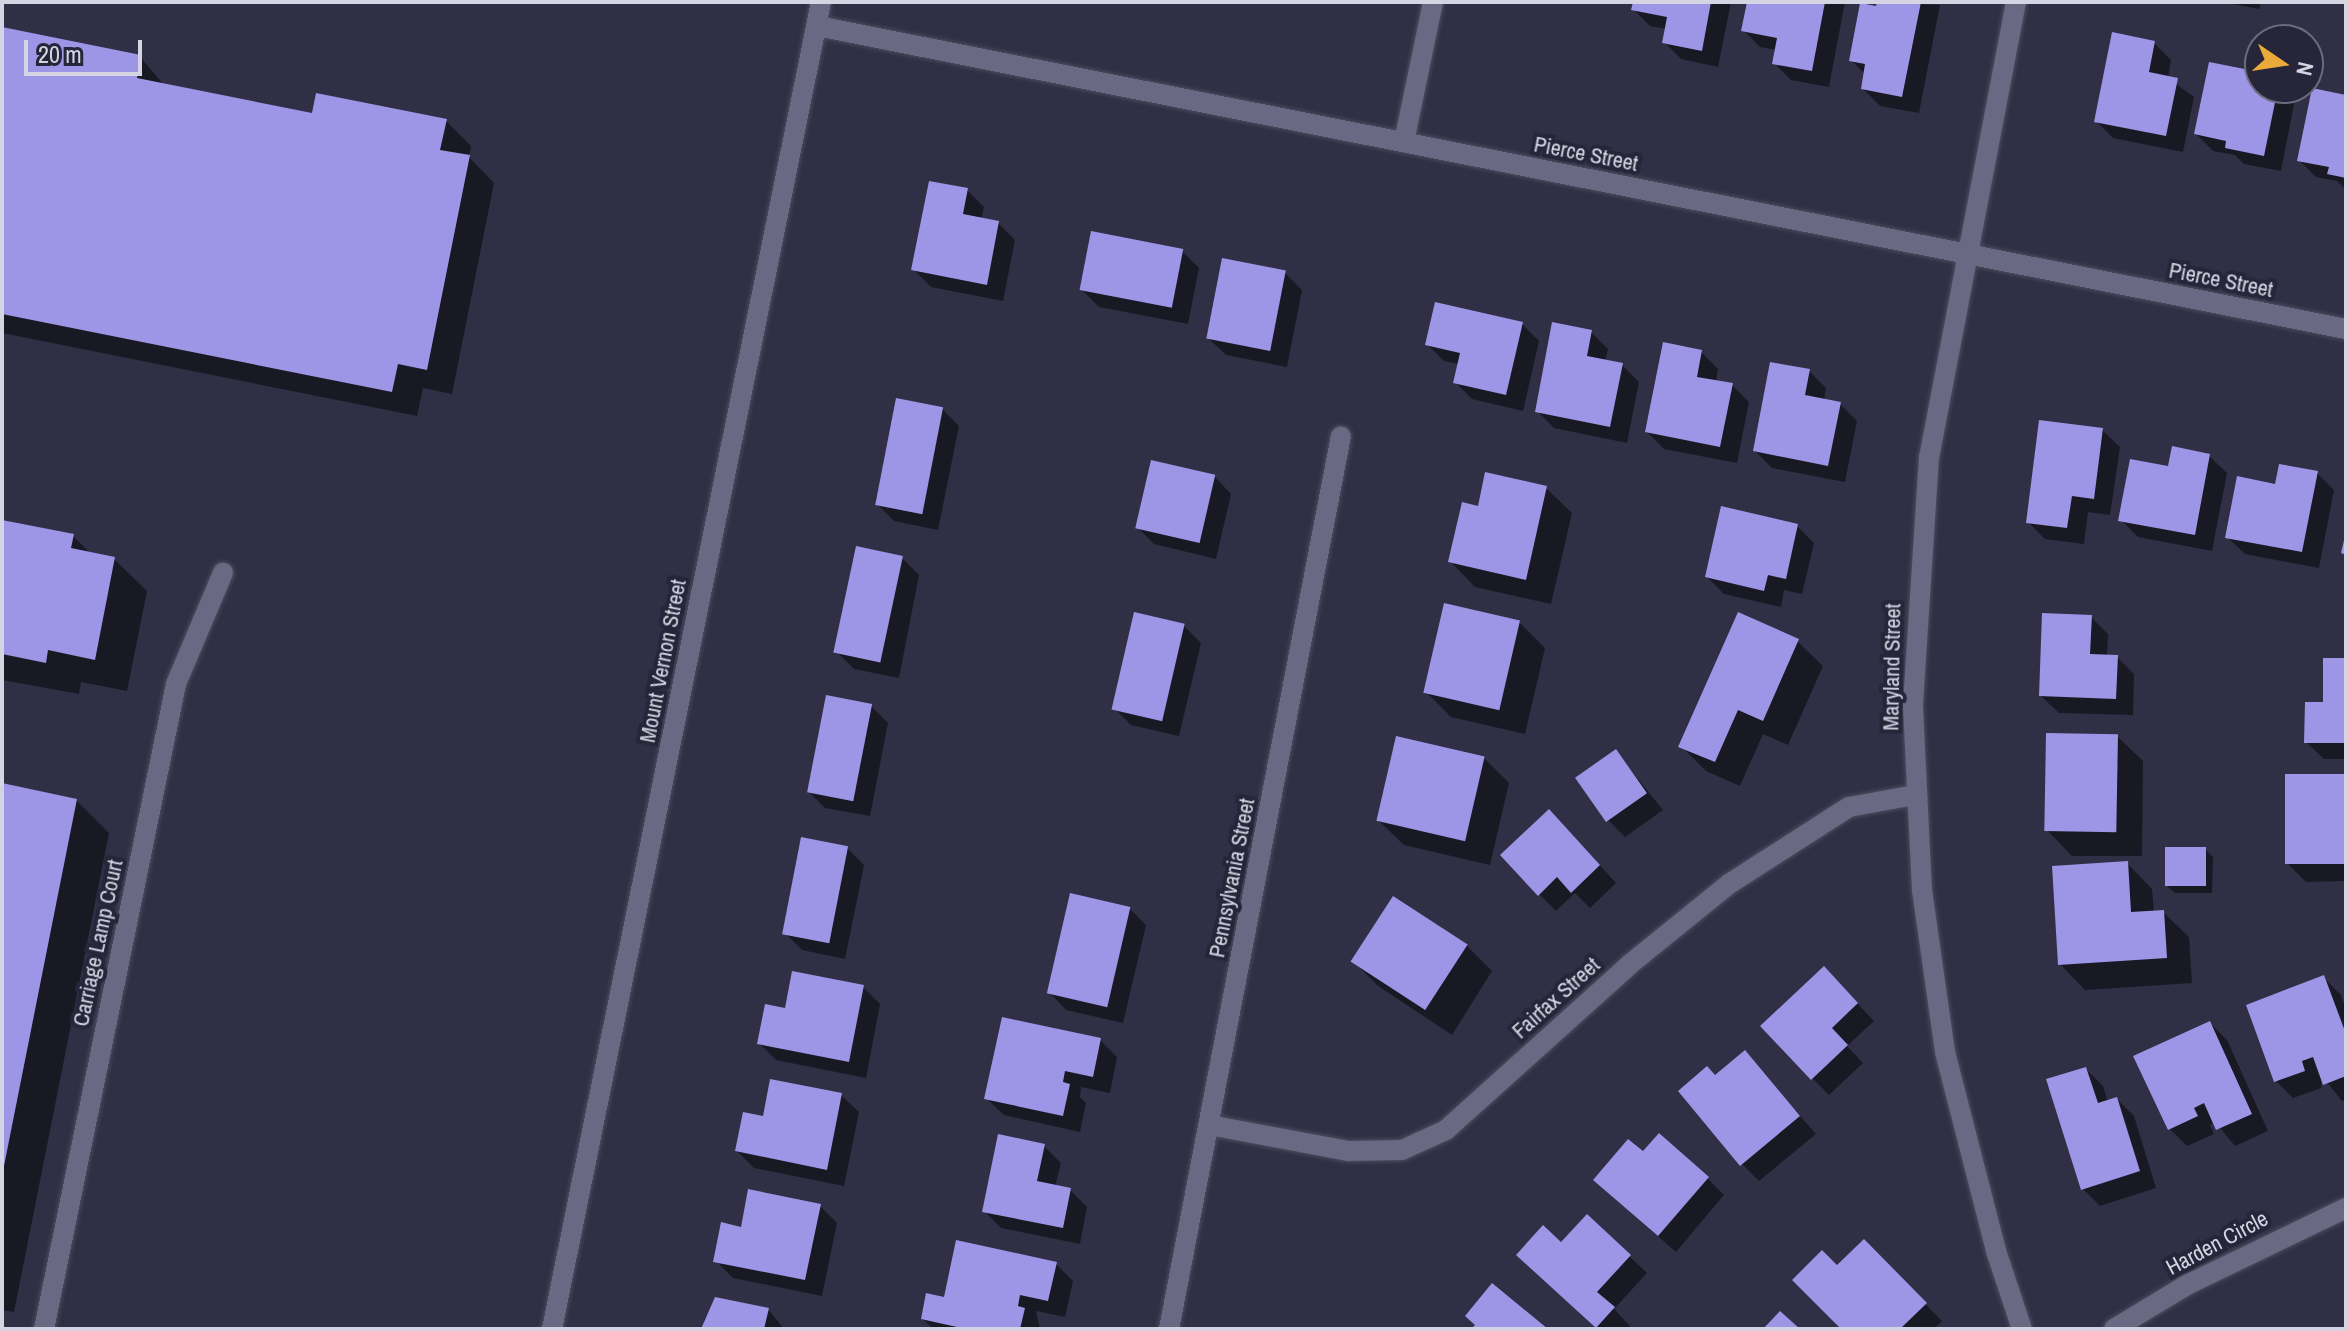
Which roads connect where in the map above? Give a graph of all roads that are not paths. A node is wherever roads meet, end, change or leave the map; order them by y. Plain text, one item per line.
1 (821, 2) edge
2 (1433, 2) edge
3 (2016, 2) edge
4 (817, 26) junction
5 (1404, 142) junction
6 (1966, 256) junction
7 (2346, 329) edge
8 (1341, 436) dead end
9 (223, 573) dead end
10 (1915, 795) junction
11 (1209, 1125) junction
12 (2346, 1208) edge
13 (44, 1329) edge
14 (552, 1329) edge
15 (1169, 1329) edge
16 (2022, 1329) edge
17 (2114, 1329) edge

1 - 4 street, Mount Vernon Street
2 - 5 street
3 - 6 street, Maryland Street
4 - 5 street, Pierce Street
4 - 14 street, Mount Vernon Street
5 - 6 street, Pierce Street
6 - 7 street, Pierce Street
6 - 10 street, Maryland Street
8 - 11 street, Pennsylvania Street
9 - 13 street, Carriage Lamp Court
10 - 11 street, Fairfax Street
10 - 16 street, Maryland Street
11 - 15 street, Pennsylvania Street
12 - 17 street, Harden Circle

